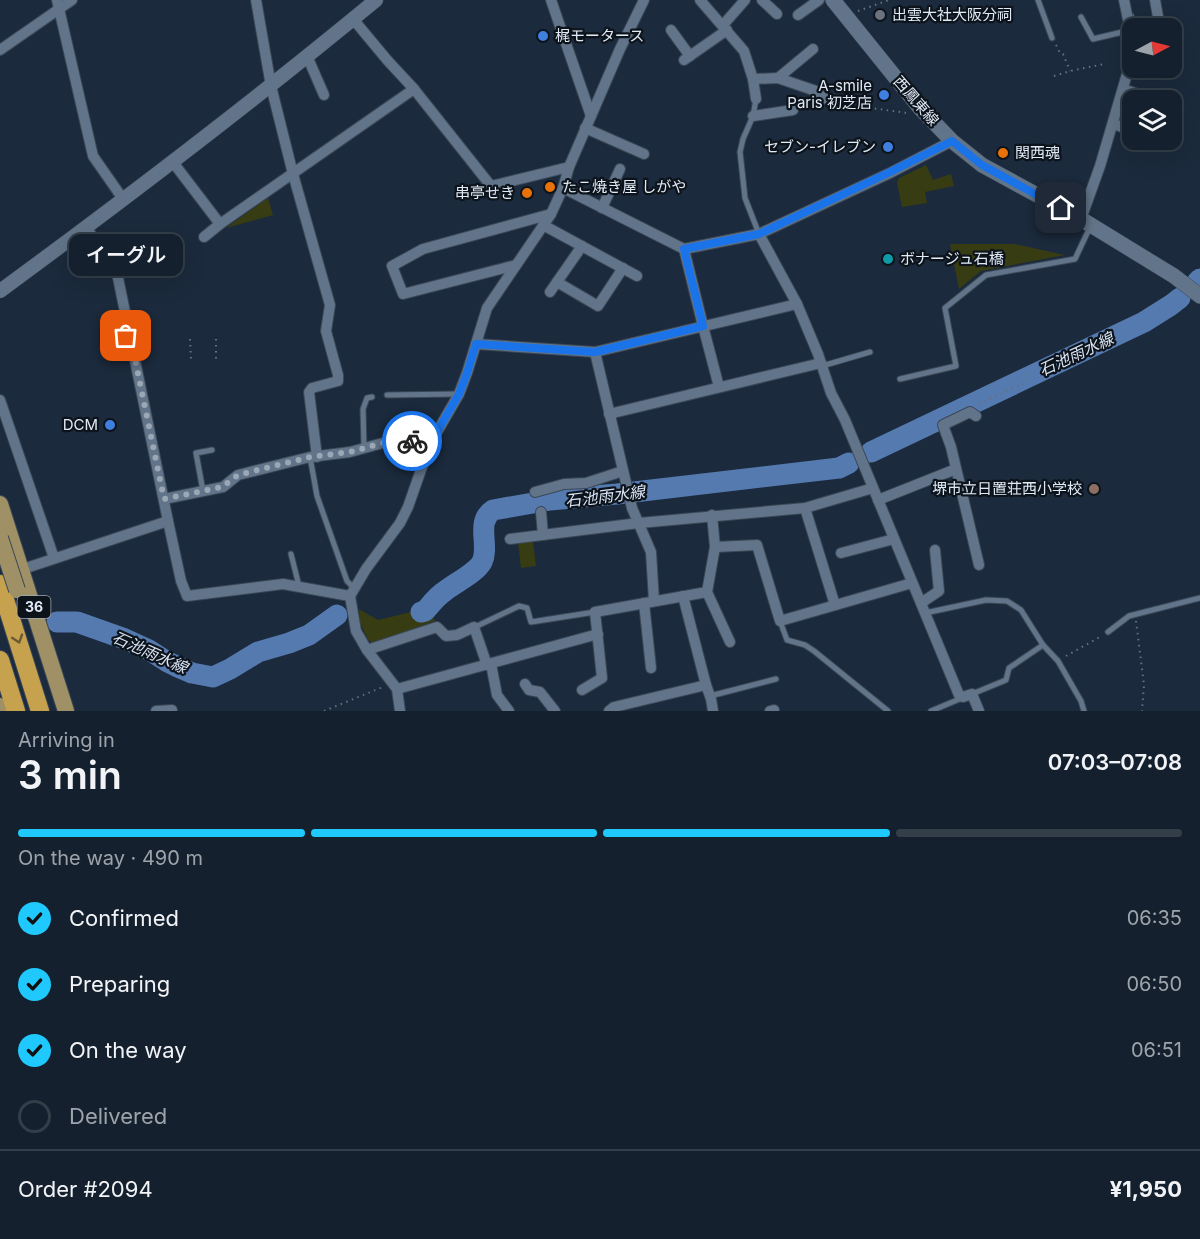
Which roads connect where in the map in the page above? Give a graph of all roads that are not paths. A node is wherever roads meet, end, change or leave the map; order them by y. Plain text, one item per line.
1 (72, 0) edge
2 (256, 0) edge
3 (376, 0) edge
4 (551, 0) edge
5 (644, 0) edge
6 (700, 0) edge
7 (745, 0) edge
8 (762, 0) edge
9 (819, 0) edge
10 (833, 0) edge
11 (1038, 0) edge
12 (1124, 0) edge
13 (1155, 0) edge
14 (58, 4) edge
15 (777, 14) dead end
16 (798, 15) dead end
17 (1081, 17) dead end
18 (1128, 18) edge
19 (1158, 18) edge
20 (353, 19) junction
21 (725, 28) junction
22 (671, 30) dead end
23 (1122, 36) edge
24 (1052, 38) road end
25 (0, 50) edge
26 (813, 50) dead end
27 (307, 56) junction
28 (778, 78) junction
29 (1126, 78) edge
30 (753, 79) junction
31 (271, 86) junction
32 (414, 88) junction
33 (1123, 89) joint
34 (324, 95) dead end
35 (756, 99) joint
36 (845, 104) road end
37 (793, 110) dead end
38 (591, 116) junction
39 (753, 116) junction
40 (1114, 124) junction
41 (1122, 127) edge
42 (585, 129) junction
43 (952, 141) junction
44 (645, 154) dead end
45 (172, 161) junction
46 (568, 167) junction
47 (620, 169) dead end
48 (293, 174) junction
49 (563, 188) junction
50 (123, 199) junction
51 (602, 208) junction
52 (551, 214) junction
53 (1086, 222) junction
54 (220, 224) junction
55 (543, 225) junction
56 (86, 227) junction
57 (759, 234) junction
58 (204, 237) dead end
59 (582, 246) junction
60 (684, 249) junction
61 (516, 265) junction
62 (623, 268) junction
63 (637, 276) dead end
64 (557, 282) junction
65 (0, 291) edge
66 (550, 292) dead end
67 (1200, 296) edge
68 (797, 304) junction
69 (703, 326) junction
70 (476, 344) junction
71 (595, 352) junction
72 (870, 352) dead end
73 (821, 365) junction
74 (900, 379) dead end
75 (719, 387) junction
76 (459, 394) junction
77 (387, 395) dead end
78 (372, 397) dead end
79 (0, 400) edge
80 (609, 414) junction
81 (973, 414) road end
82 (430, 444) junction
83 (364, 448) junction
84 (212, 450) dead end
85 (314, 457) junction
86 (956, 469) junction
87 (623, 471) junction
88 (873, 488) junction
89 (203, 491) junction
90 (535, 492) dead end
91 (164, 499) junction
92 (878, 500) junction
93 (0, 504) edge
94 (805, 508) junction
95 (541, 512) dead end
96 (712, 515) junction
97 (168, 521) junction
98 (639, 523) junction
99 (543, 535) junction
100 (0, 538) edge
101 (510, 539) dead end
102 (894, 539) junction
103 (715, 547) junction
104 (935, 550) dead end
105 (841, 553) dead end
106 (291, 554) dead end
107 (54, 558) junction
108 (979, 565) dead end
109 (21, 569) junction
110 (0, 577) edge
111 (912, 583) junction
112 (8, 587) edge
113 (300, 587) junction
114 (707, 592) junction
115 (352, 593) junction
116 (683, 596) junction
117 (1200, 598) edge
118 (649, 602) junction
119 (835, 605) junction
120 (923, 608) junction
121 (595, 612) junction
122 (780, 621) junction
123 (474, 627) junction
124 (1108, 632) road end
125 (598, 634) junction
126 (730, 642) dead end
127 (1043, 645) junction
128 (367, 650) junction
129 (0, 660) edge
130 (489, 664) junction
131 (651, 668) dead end
132 (776, 679) dead end
133 (525, 684) dead end
134 (395, 687) junction
135 (582, 690) dead end
136 (708, 691) junction
137 (967, 696) junction
138 (0, 706) edge
139 (172, 710) edge
140 (554, 710) edge
141 (2, 711) edge
142 (16, 711) edge
143 (40, 711) edge
144 (55, 711) edge
145 (66, 711) edge
146 (156, 711) edge
147 (400, 711) edge
148 (509, 711) edge
149 (609, 711) edge
150 (713, 711) edge
151 (888, 711) edge
152 (931, 711) edge
153 (979, 711) edge
154 (1084, 711) edge

1 - 14 street
2 - 31 street
3 - 20 street
4 - 38 street
5 - 38 street
6 - 21 street
7 - 21 street
8 - 15 street
9 - 16 street
10 - 43 main road, 西鳳東線
11 - 24 lane
12 - 18 street
13 - 19 street
14 - 25 street
14 - 50 street
17 - 23 lane
20 - 27 street
20 - 32 street
21 - 22 street
21 - 30 street
26 - 28 street
27 - 31 street
27 - 34 street
28 - 30 street
28 - 36 street
29 - 33 street
30 - 35 street
31 - 45 street
31 - 48 street
32 - 46 street
32 - 48 street
33 - 40 street
35 - 39 lane
37 - 39 street
38 - 42 street
39 - 57 lane
40 - 41 street
40 - 53 street
42 - 44 street
42 - 46 street
43 - 53 main road, 西鳳東線
43 - 57 street
45 - 50 street
45 - 54 street
46 - 49 street
47 - 51 street
48 - 54 street
48 - 85 street
49 - 51 street
49 - 52 street
50 - 56 street
51 - 60 street
52 - 55 street
52 - 61 street
53 - 67 main road, 西鳳東線
53 - 74 lane
54 - 58 street
55 - 59 street
55 - 61 street
56 - 65 street
56 - 91 street
57 - 60 street
57 - 68 street
59 - 62 street
59 - 64 street
60 - 69 street
61 - 70 street
62 - 63 street
62 - 64 street
64 - 66 street
68 - 69 street
68 - 73 street
69 - 71 street
69 - 75 street
70 - 71 street
70 - 76 street
71 - 80 street
72 - 73 lane
73 - 75 street
73 - 88 street
75 - 80 street
76 - 77 lane
76 - 82 street
78 - 83 lane
79 - 107 street
80 - 87 street
81 - 86 street
82 - 83 street
82 - 115 street
83 - 85 street
84 - 89 lane
85 - 89 street
85 - 115 lane
86 - 92 street
86 - 108 street
87 - 90 street
87 - 98 street
88 - 92 street
88 - 94 street
89 - 91 street
91 - 97 street
92 - 102 street
93 - 109 main road, 36
94 - 96 street
94 - 119 street
95 - 99 street
96 - 98 street
96 - 103 street
97 - 107 street
97 - 113 street
98 - 99 street
98 - 118 street
99 - 101 street
100 - 112 main road, 36, bridge
102 - 105 street
102 - 111 street
103 - 114 street
103 - 122 street
104 - 120 street
106 - 113 lane
107 - 109 street
109 - 110 street
109 - 145 main road, 36
111 - 119 street
111 - 120 street
112 -> 143 highway
112 - 144 main road, 36
113 - 115 street
114 - 116 street
114 - 126 street
115 - 128 street
116 - 118 street
116 - 136 street
117 - 124 lane
118 - 121 street
118 - 131 street
119 - 122 street
120 - 127 lane
120 - 137 street
121 - 123 lane
121 - 125 street
122 - 151 lane
123 - 128 street
123 - 130 street
125 - 130 street
125 - 135 street
127 - 137 lane
127 - 154 lane
128 - 134 street
129 - 142 highway
130 - 134 street
130 - 148 street
132 - 136 lane
133 - 140 street
134 - 147 street
136 - 149 street
136 - 150 street
137 - 152 lane
137 - 153 street
138 - 141 main road
139 - 146 street

